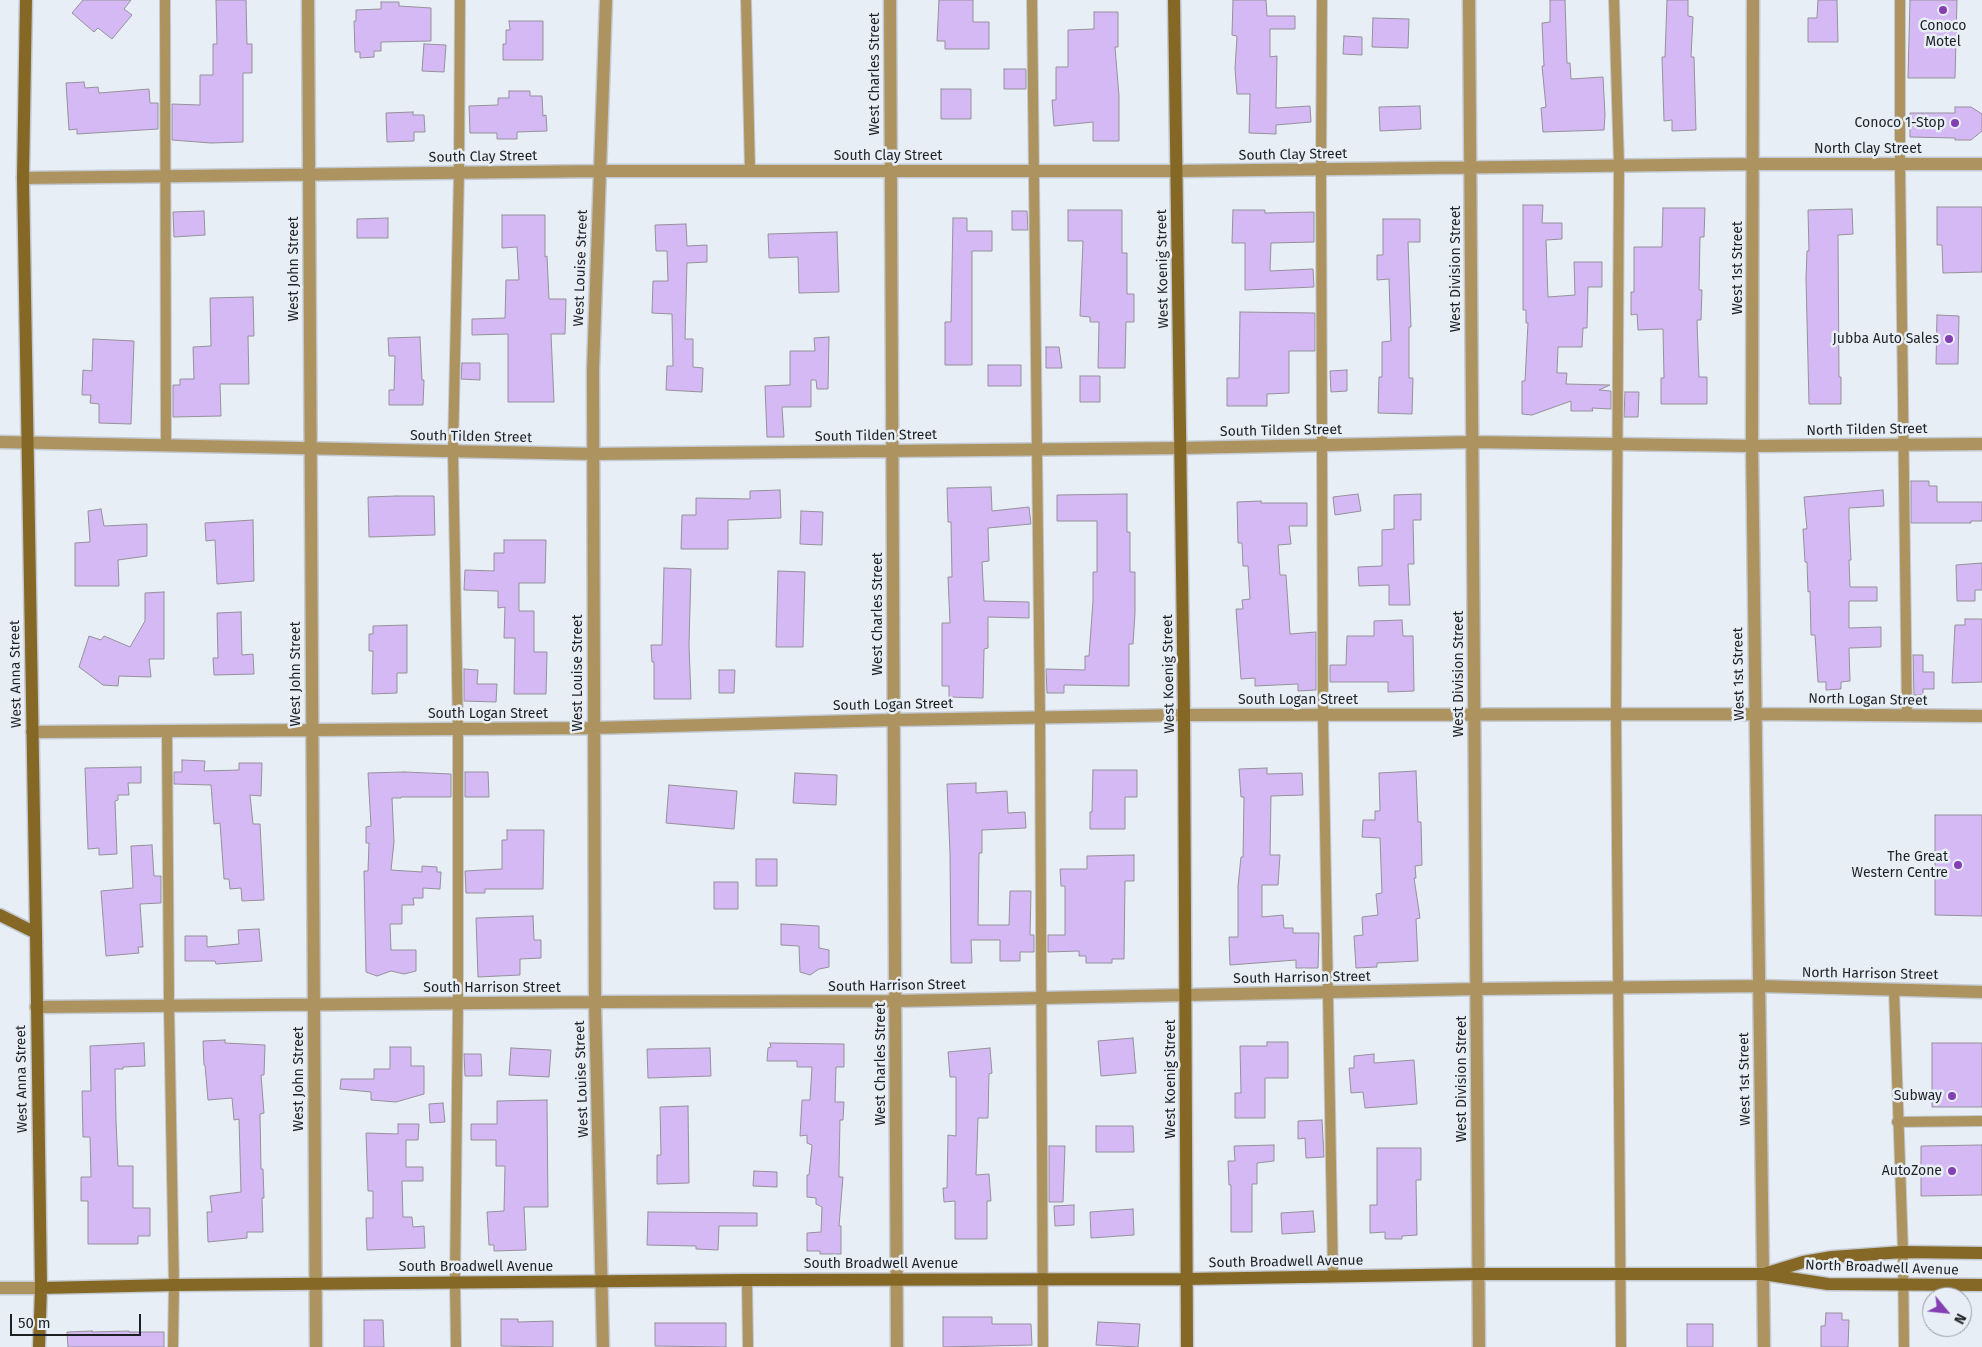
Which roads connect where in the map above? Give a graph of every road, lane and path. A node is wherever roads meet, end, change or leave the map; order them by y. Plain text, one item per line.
1 (26, 0) edge
2 (165, 0) edge
3 (308, 0) edge
4 (460, 0) edge
5 (606, 0) edge
6 (746, 0) edge
7 (890, 0) edge
8 (1032, 0) edge
9 (1174, 0) edge
10 (1322, 0) edge
11 (1469, 0) edge
12 (1614, 0) edge
13 (1753, 0) edge
14 (1900, 0) edge
15 (1753, 164) junction
16 (1900, 164) junction
17 (1982, 164) edge
18 (1619, 166) junction
19 (1470, 168) junction
20 (891, 170) junction
21 (1321, 170) junction
22 (600, 171) junction
23 (750, 171) junction
24 (1034, 171) junction
25 (1177, 171) junction
26 (459, 173) junction
27 (308, 174) junction
28 (166, 176) junction
29 (23, 178) junction
30 (0, 442) edge
31 (1472, 442) junction
32 (27, 443) junction
33 (1618, 444) junction
34 (1982, 444) edge
35 (166, 445) junction
36 (1322, 445) junction
37 (1903, 445) junction
38 (1752, 446) junction
39 (310, 448) junction
40 (1181, 448) junction
41 (1037, 449) junction
42 (453, 451) junction
43 (892, 451) junction
44 (593, 454) junction
45 (1474, 714) junction
46 (1616, 714) junction
47 (1754, 714) junction
48 (1184, 715) junction
49 (1323, 715) junction
50 (1907, 716) junction
51 (1982, 716) edge
52 (1040, 718) junction
53 (893, 720) junction
54 (593, 728) junction
55 (458, 729) junction
56 (311, 730) junction
57 (168, 731) junction
58 (32, 732) junction
59 (0, 915) edge
60 (36, 933) junction
61 (1758, 986) junction
62 (1618, 988) junction
63 (1476, 989) junction
64 (1894, 989) junction
65 (1328, 992) junction
66 (1982, 992) edge
67 (1185, 996) junction
68 (1042, 999) junction
69 (896, 1001) junction
70 (595, 1002) junction
71 (458, 1003) junction
72 (314, 1004) junction
73 (169, 1006) junction
74 (36, 1007) junction
75 (1982, 1121) edge
76 (1897, 1122) junction
77 (1903, 1252) junction
78 (1982, 1253) edge
79 (1478, 1274) junction
80 (1620, 1274) junction
81 (1763, 1274) junction
82 (1333, 1276) junction
83 (1043, 1278) junction
84 (897, 1279) junction
85 (1187, 1279) junction
86 (746, 1280) junction
87 (603, 1282) junction
88 (316, 1283) junction
89 (455, 1283) junction
90 (1903, 1284) junction
91 (174, 1285) junction
92 (1982, 1285) edge
93 (0, 1288) edge
94 (41, 1288) junction
95 (40, 1347) edge
96 (173, 1347) edge
97 (316, 1347) edge
98 (456, 1347) edge
99 (603, 1347) edge
100 (748, 1347) edge
101 (897, 1347) edge
102 (1043, 1347) edge
103 (1188, 1347) edge
104 (1479, 1347) edge
105 (1621, 1347) edge
106 (1764, 1347) edge
107 (1904, 1347) edge

1 - 29 main road, West Anna Street
2 - 28 lane
3 - 27 street, West John Street
4 - 26 lane
5 - 22 street, West Louise Street
6 - 23 lane
7 - 20 street, West Charles Street
8 - 24 lane
9 - 25 main road, West Koenig Street
10 - 21 lane
11 - 19 street, West Division Street
12 - 18 lane
13 - 15 street, West 1st Street
14 - 16 lane
15 - 16 street, North Clay Street
15 - 18 street, South Clay Street
15 - 38 street, West 1st Street
16 - 17 street, North Clay Street
16 - 37 lane
18 - 19 street, South Clay Street
18 - 33 lane
19 - 21 street, South Clay Street
19 - 31 street, West Division Street
20 - 23 street, South Clay Street
20 - 24 street, South Clay Street
20 - 43 street, West Charles Street
21 - 25 street, South Clay Street
21 - 36 lane
22 - 23 street, South Clay Street
22 - 26 street, South Clay Street
22 - 44 street, West Louise Street
24 - 25 street, South Clay Street
24 - 41 lane
25 - 40 main road, West Koenig Street
26 - 27 street, South Clay Street
26 - 42 lane
27 - 28 street, South Clay Street
27 - 39 street, West John Street
28 - 29 street, South Clay Street
28 - 35 lane
29 - 32 main road, West Anna Street
30 - 32 street, South Tilden Street
31 - 33 street, South Tilden Street
31 - 36 street, South Tilden Street
31 - 45 street, West Division Street
32 - 35 street, South Tilden Street
32 - 58 main road, West Anna Street
33 - 38 street, South Tilden Street
33 - 46 lane
34 - 37 street, North Tilden Street
35 - 39 street, South Tilden Street
36 - 40 street, South Tilden Street
36 - 49 lane
37 - 38 street, North Tilden Street
37 - 50 lane
38 - 47 street, West 1st Street
39 - 42 street, South Tilden Street
39 - 56 street, West John Street
40 - 41 street, South Tilden Street
40 - 48 main road, West Koenig Street
41 - 43 street, South Tilden Street
41 - 52 lane
42 - 44 street, South Tilden Street
42 - 55 lane
43 - 44 street, South Tilden Street
43 - 53 street, West Charles Street
44 - 54 street, West Louise Street
45 - 46 street, South Logan Street
45 - 49 street, South Logan Street
45 - 63 street, West Division Street
46 - 47 street, South Logan Street
46 - 62 lane
47 - 50 street, North Logan Street
47 - 61 street, West 1st Street
48 - 49 street, South Logan Street
48 - 52 street, South Logan Street
48 - 67 main road, West Koenig Street
49 - 65 lane
50 - 51 street, North Logan Street
52 - 53 street, South Logan Street
52 - 68 lane
53 - 54 street, South Logan Street
53 - 69 street, West Charles Street
54 - 55 street, South Logan Street
54 - 70 street, West Louise Street
55 - 56 street, South Logan Street
55 - 71 lane
56 - 57 street, South Logan Street
56 - 72 street, West John Street
57 - 58 street, South Logan Street
57 - 73 lane
58 - 60 main road, West Anna Street
59 - 60 main road
60 - 74 main road, West Anna Street
61 - 62 street, South Harrison Street
61 - 64 street, North Harrison Street
61 - 81 street, West 1st Street
62 - 63 street, South Harrison Street
62 - 80 lane
63 - 65 street, South Harrison Street
63 - 79 street, West Division Street
64 - 66 street, North Harrison Street
64 - 76 lane
65 - 67 street, South Harrison Street
65 - 82 lane
67 - 68 street, South Harrison Street
67 - 85 main road, West Koenig Street
68 - 69 street, South Harrison Street
68 - 83 lane
69 - 70 street, South Harrison Street
69 - 84 street, West Charles Street
70 - 71 street, South Harrison Street
70 - 87 street, West Louise Street
71 - 72 street, South Harrison Street
71 - 89 lane
72 - 73 street, South Harrison Street
72 - 88 street, West John Street
73 - 74 street, South Harrison Street
73 - 91 lane
74 - 94 main road, West Anna Street
75 - 76 lane
76 - 77 lane
77 - 78 main road, North Broadwell Avenue
77 - 81 main road, North Broadwell Avenue
77 - 90 lane
79 - 80 main road, South Broadwell Avenue
79 - 82 main road, South Broadwell Avenue
79 - 104 street, West Division Street
80 - 81 main road, South Broadwell Avenue
80 - 105 lane
81 - 90 main road, North Broadwell Avenue
81 - 106 street, West 1st Street
82 - 85 main road, South Broadwell Avenue
83 - 84 main road, South Broadwell Avenue
83 - 85 main road, South Broadwell Avenue
83 - 102 lane
84 - 86 main road, South Broadwell Avenue
84 - 101 street, West Charles Street
85 - 103 main road, West Koenig Street
86 - 87 main road, South Broadwell Avenue
86 - 100 lane
87 - 89 main road, South Broadwell Avenue
87 - 99 street, West Louise Street
88 - 89 main road, South Broadwell Avenue
88 - 91 main road, South Broadwell Avenue
88 - 97 street, West John Street
89 - 98 lane
90 - 92 main road, North Broadwell Avenue
90 - 107 lane
91 - 94 main road, South Broadwell Avenue
91 - 96 lane
93 - 94 street, South Broadwell Avenue
94 - 95 main road, West Anna Street

